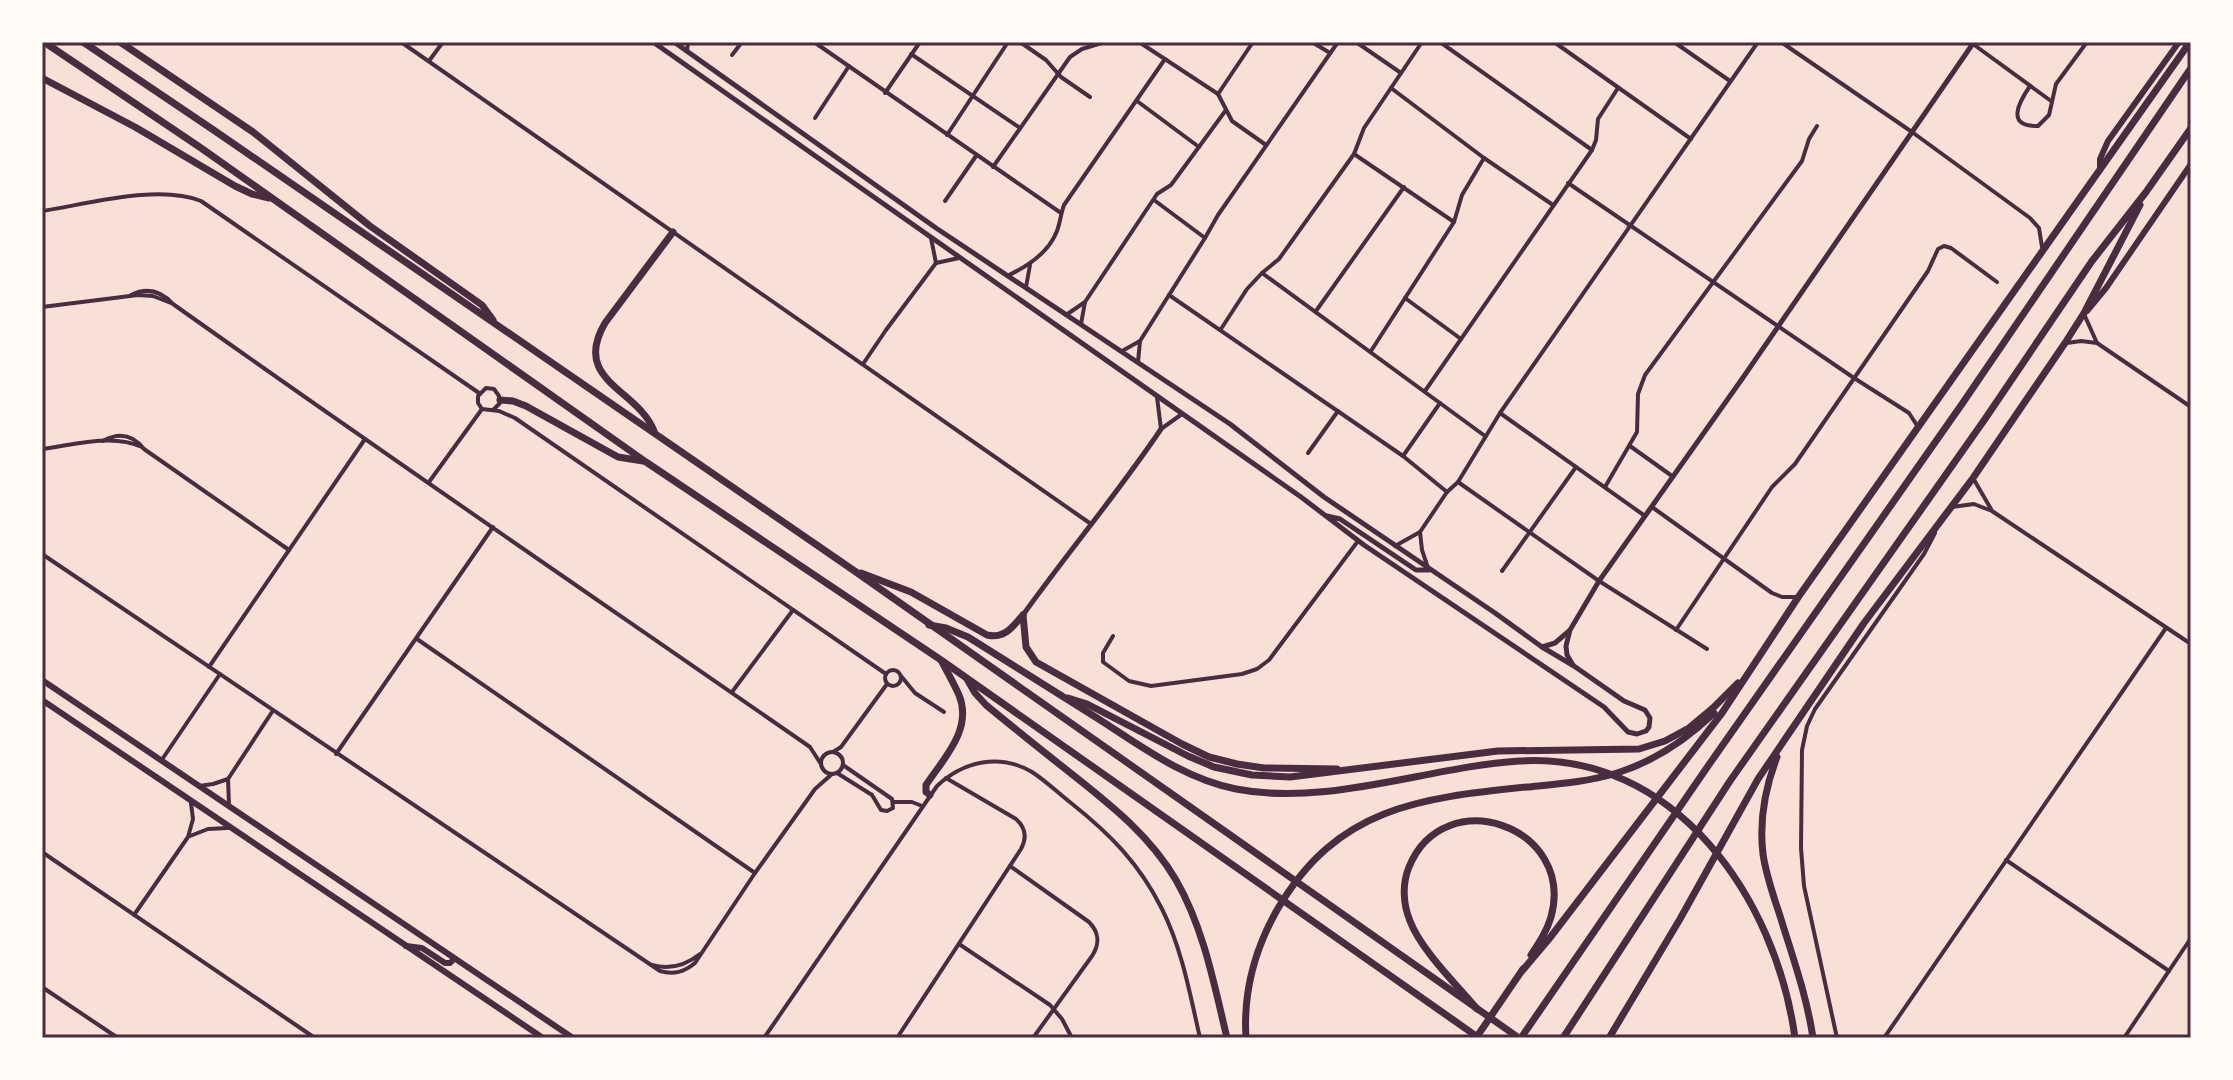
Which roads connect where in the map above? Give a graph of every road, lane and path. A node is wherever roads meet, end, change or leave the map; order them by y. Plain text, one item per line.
1 (44, 42) edge
2 (83, 42) edge
3 (120, 42) edge
4 (401, 42) edge
5 (443, 42) edge
6 (653, 42) edge
7 (674, 42) edge
8 (688, 42) edge
9 (742, 42) edge
10 (814, 42) edge
11 (920, 42) edge
12 (1008, 42) edge
13 (1020, 42) edge
14 (1105, 42) edge
15 (1139, 42) edge
16 (1253, 42) edge
17 (1312, 42) edge
18 (1338, 42) edge
19 (1356, 42) edge
20 (1422, 42) edge
21 (1440, 42) edge
22 (1554, 42) edge
23 (1674, 42) edge
24 (1758, 42) edge
25 (1781, 42) edge
26 (2087, 42) edge
27 (2173, 42) edge
28 (2179, 42) edge
29 (2190, 42) edge
30 (1973, 43) edge
31 (687, 51) junction
32 (2173, 51) junction
33 (1330, 53) junction
34 (911, 54) junction
35 (732, 55) dead end
36 (1165, 59) junction
37 (429, 61) junction
38 (849, 66) junction
39 (2191, 68) edge
40 (1058, 73) junction
41 (1401, 73) junction
42 (42, 78) edge
43 (1730, 81) junction
44 (2030, 86) junction
45 (1391, 88) junction
46 (1618, 88) junction
47 (885, 93) junction
48 (1218, 94) junction
49 (973, 96) junction
50 (1090, 97) dead end
51 (1137, 100) junction
52 (2052, 102) junction
53 (1226, 110) junction
54 (815, 118) dead end
55 (1817, 126) dead end
56 (1020, 128) junction
57 (2191, 128) edge
58 (1912, 132) junction
59 (947, 135) junction
60 (1691, 139) junction
61 (1266, 145) junction
62 (1199, 147) junction
63 (1592, 150) junction
64 (1354, 154) junction
65 (976, 156) junction
66 (1484, 158) junction
67 (2191, 164) edge
68 (993, 167) junction
69 (2100, 171) junction
70 (1568, 183) junction
71 (1404, 187) junction
72 (2146, 192) junction
73 (272, 198) junction
74 (1154, 200) junction
75 (945, 201) dead end
76 (1553, 205) junction
77 (42, 211) edge
78 (1061, 213) junction
79 (1454, 222) junction
80 (1631, 227) junction
81 (673, 232) junction
82 (930, 237) junction
83 (1205, 238) junction
84 (2043, 250) junction
85 (959, 258) junction
86 (936, 263) junction
87 (1030, 265) junction
88 (1262, 273) junction
89 (1009, 275) junction
90 (1713, 281) junction
91 (1997, 282) dead end
92 (1026, 287) junction
93 (1169, 295) junction
94 (1405, 298) junction
95 (1085, 302) junction
96 (42, 307) edge
97 (1316, 311) junction
98 (2084, 313) junction
99 (1066, 315) junction
100 (494, 322) junction
101 (1081, 325) junction
102 (1778, 325) junction
103 (1221, 329) junction
104 (1461, 339) junction
105 (1140, 341) junction
106 (2065, 343) junction
107 (2097, 343) junction
108 (1122, 351) junction
109 (1371, 351) junction
110 (1138, 362) junction
111 (863, 364) junction
112 (1854, 378) junction
113 (1425, 391) junction
114 (479, 393) junction
115 (1156, 395) junction
116 (500, 400) junction
117 (1440, 403) junction
118 (2191, 407) edge
119 (482, 409) junction
120 (493, 410) junction
121 (1338, 411) junction
122 (1500, 413) junction
123 (1182, 414) junction
124 (1918, 427) junction
125 (1161, 429) junction
126 (655, 433) junction
127 (1485, 436) junction
128 (365, 439) junction
129 (1630, 446) junction
130 (42, 449) edge
131 (1308, 453) dead end
132 (1403, 456) junction
133 (646, 462) junction
134 (1576, 467) junction
135 (1672, 476) junction
136 (1973, 478) junction
137 (429, 482) junction
138 (1458, 482) junction
139 (1605, 487) junction
140 (1447, 492) junction
141 (1652, 507) junction
142 (1952, 507) junction
143 (1992, 511) junction
144 (1326, 516) junction
145 (1645, 516) junction
146 (1091, 524) junction
147 (493, 527) junction
148 (1937, 527) junction
149 (1420, 532) junction
150 (1531, 532) junction
151 (1358, 541) junction
152 (1395, 546) junction
153 (289, 550) junction
154 (42, 554) edge
155 (1723, 558) junction
156 (1429, 570) junction
157 (1502, 571) dead end
158 (856, 572) junction
159 (1599, 581) junction
160 (1799, 596) junction
161 (793, 610) junction
162 (1023, 615) junction
163 (929, 625) junction
164 (2166, 628) junction
165 (1570, 630) junction
166 (1676, 630) junction
167 (1113, 636) dead end
168 (417, 639) junction
169 (2191, 644) edge
170 (1542, 647) junction
171 (1707, 649) dead end
172 (941, 660) junction
173 (1574, 666) junction
174 (209, 667) junction
175 (1750, 669) junction
176 (220, 674) junction
177 (886, 674) junction
178 (901, 676) junction
179 (967, 679) junction
180 (42, 680) edge
181 (887, 684) junction
182 (1741, 684) junction
183 (894, 687) junction
184 (732, 693) junction
185 (915, 693) junction
186 (1064, 698) junction
187 (42, 700) edge
188 (273, 711) junction
189 (944, 712) dead end
190 (1782, 745) junction
191 (810, 747) junction
192 (832, 752) junction
193 (336, 754) junction
194 (161, 761) junction
195 (821, 765) junction
196 (843, 765) junction
197 (1343, 770) junction
198 (835, 774) junction
199 (945, 777) junction
200 (228, 779) junction
201 (198, 786) junction
202 (815, 789) junction
203 (930, 795) junction
204 (190, 800) junction
205 (893, 802) junction
206 (922, 806) junction
207 (230, 808) junction
208 (230, 828) junction
209 (188, 837) junction
210 (42, 852) edge
211 (2006, 860) junction
212 (1010, 866) junction
213 (755, 873) junction
214 (134, 915) junction
215 (2191, 938) edge
216 (959, 944) junction
217 (406, 946) junction
218 (454, 959) junction
219 (1522, 971) junction
220 (2169, 971) junction
221 (42, 987) edge
222 (1054, 1009) junction
223 (1477, 1009) junction
224 (118, 1038) edge
225 (315, 1038) edge
226 (543, 1038) edge
227 (573, 1038) edge
228 (764, 1038) edge
229 (897, 1038) edge
230 (1033, 1038) edge
231 (1072, 1038) edge
232 (1200, 1038) edge
233 (1227, 1038) edge
234 (1246, 1038) edge
235 (1478, 1038) edge
236 (1520, 1038) edge
237 (1563, 1038) edge
238 (1609, 1038) edge
239 (1795, 1038) edge
240 (1813, 1038) edge
241 (1837, 1038) edge
242 (1884, 1038) edge
243 (2124, 1038) edge

1 - 73 highway
2 - 100 highway
3 - 100 highway
4 - 37 street
5 - 37 street
6 - 82 street
7 - 31 street
8 - 31 street
9 - 35 street
10 - 38 street
11 - 34 street
12 - 49 street
13 - 40 street
14 - 40 street
15 - 36 street
16 - 48 street
17 - 33 street
18 - 33 street
19 - 41 street
20 - 41 street
21 - 63 street
22 - 46 street
23 - 43 street
24 - 43 street
25 - 58 street
26 - 52 street
27 - 32 street
28 - 32 main road
29 - 69 highway
30 - 44 street
30 - 58 street
31 - 89 street
32 - 69 main road
33 - 61 street
34 - 47 street
34 - 49 street
36 - 48 street
36 - 51 street
37 - 81 street
38 - 47 street
38 - 54 street
39 - 236 highway
40 - 50 street
40 - 56 street
41 - 45 street
42 - 73 highway
43 - 60 street
44 - 52 street
44 - 52 street
45 - 64 street
45 - 66 street
46 - 60 street
46 - 63 street
47 - 59 street
48 - 53 street
49 - 56 street
49 - 59 street
51 - 62 street
51 - 78 street
53 - 61 street
53 - 62 street
55 - 90 street
56 - 68 street
57 - 72 highway
58 - 84 street
58 - 102 street
59 - 65 street
60 - 80 street
61 - 83 street
62 - 74 street
63 - 70 street
64 - 71 street
64 - 88 street
65 - 68 street
65 - 75 street
66 - 76 street
66 - 79 street
67 - 98 main road
68 - 78 street
69 - 84 highway
70 - 76 street
70 - 80 street
71 - 79 street
71 - 97 street
72 - 98 highway
72 - 237 highway
73 - 133 highway
74 - 83 street
74 - 95 street
76 - 104 street
77 - 114 street
78 - 87 street
79 - 94 street
80 - 90 street
80 - 122 street
81 - 111 street
81 - 126 highway
82 - 85 street
82 - 86 street
83 - 93 street
84 - 124 highway
85 - 86 street
85 - 115 street
86 - 111 street
87 - 89 street
87 - 92 street
88 - 97 street
88 - 103 street
89 - 92 street
90 - 102 street
90 - 129 street
91 - 112 street
92 - 99 street
93 - 103 street
93 - 105 street
94 - 104 street
94 - 109 street
95 - 99 street
95 - 101 street
96 - 128 street
97 - 109 street
98 - 106 highway
98 - 107 street
99 - 101 street
100 - 126 highway
101 - 108 street
102 - 112 street
102 - 135 street
103 - 121 street
104 - 113 street
105 - 108 street
105 - 110 street
106 - 107 street
106 - 136 highway
107 - 118 street
108 - 110 street
109 - 113 street
110 - 152 street
111 - 146 street
112 - 124 street
112 - 155 street
113 - 117 street
114 - 116 street
114 - 119 street
115 - 123 street
115 - 125 street
116 - 120 street
116 - 133 highway
117 - 127 street
117 - 132 street
119 - 120 street
119 - 137 street
120 - 161 street
121 - 131 street
121 - 132 street
122 - 127 street
122 - 134 street
123 - 125 street
123 - 144 street
124 - 160 highway
125 - 146 street
126 - 158 highway
127 - 138 street
128 - 137 street
128 - 153 street
129 - 135 street
129 - 139 street
130 - 153 street
132 - 140 street
133 - 172 highway
134 - 139 street
134 - 150 street
135 - 141 street
136 - 142 highway
136 - 143 street
137 - 147 street
138 - 140 street
138 - 150 street
139 - 145 street
140 - 149 street
141 - 145 street
141 - 155 street
142 - 143 street
142 - 148 highway
143 - 164 street
144 - 151 street
144 - 156 street
145 - 159 street
146 - 162 street
147 - 168 street
147 - 184 street
148 - 190 highway
148 - 241 street
149 - 152 street
149 - 156 street
150 - 157 street
150 - 159 street
151 - 167 street
151 - 173 street
152 - 156 street
153 - 174 street
154 - 174 street
155 - 160 street
155 - 166 street
156 - 170 street
158 - 162 highway
158 - 163 highway
159 - 165 street
159 - 166 street
160 - 175 highway
161 - 177 street
161 - 184 street
162 - 197 highway
163 - 186 highway
163 - 223 highway
164 - 169 street
164 - 211 street
165 - 170 street
165 - 173 street
166 - 171 street
168 - 193 street
168 - 213 street
170 - 173 street
172 - 179 highway
172 - 203 highway
174 - 176 street
175 - 182 highway
175 - 197 highway
176 - 188 street
176 - 194 street
177 - 178 street
177 - 181 street
178 - 183 street
178 - 185 street
179 - 233 highway
179 - 235 highway
180 - 194 main road
181 - 183 street
181 - 192 street
182 - 219 highway
182 - 234 highway
183 - 185 street
184 - 191 street
185 - 189 street
186 - 197 highway
186 - 239 highway
187 - 204 main road
188 - 193 street
188 - 200 street
190 - 238 highway
190 - 240 highway
191 - 192 street
191 - 195 street
192 - 195 street
192 - 196 street
193 - 213 street
194 - 201 main road
195 - 198 street
195 - 202 street
196 - 198 street
196 - 205 street
198 - 202 street
198 - 205 street
199 - 203 street
199 - 212 street
199 - 232 street
200 - 201 street
200 - 207 street
201 - 207 main road
202 - 213 street
203 - 206 street
204 - 208 main road
204 - 209 street
205 - 206 street
206 - 228 street
207 - 218 main road
208 - 209 street
208 - 217 main road
209 - 214 street
210 - 214 street
211 - 220 street
211 - 242 street
212 - 216 street
212 - 222 street
214 - 225 street
215 - 220 street
216 - 222 street
216 - 229 street
217 - 218 main road
217 - 226 main road
218 - 227 main road
219 - 223 highway
219 - 235 highway
220 - 243 street
221 - 224 street
222 - 230 street
222 - 231 street
223 - 236 highway

